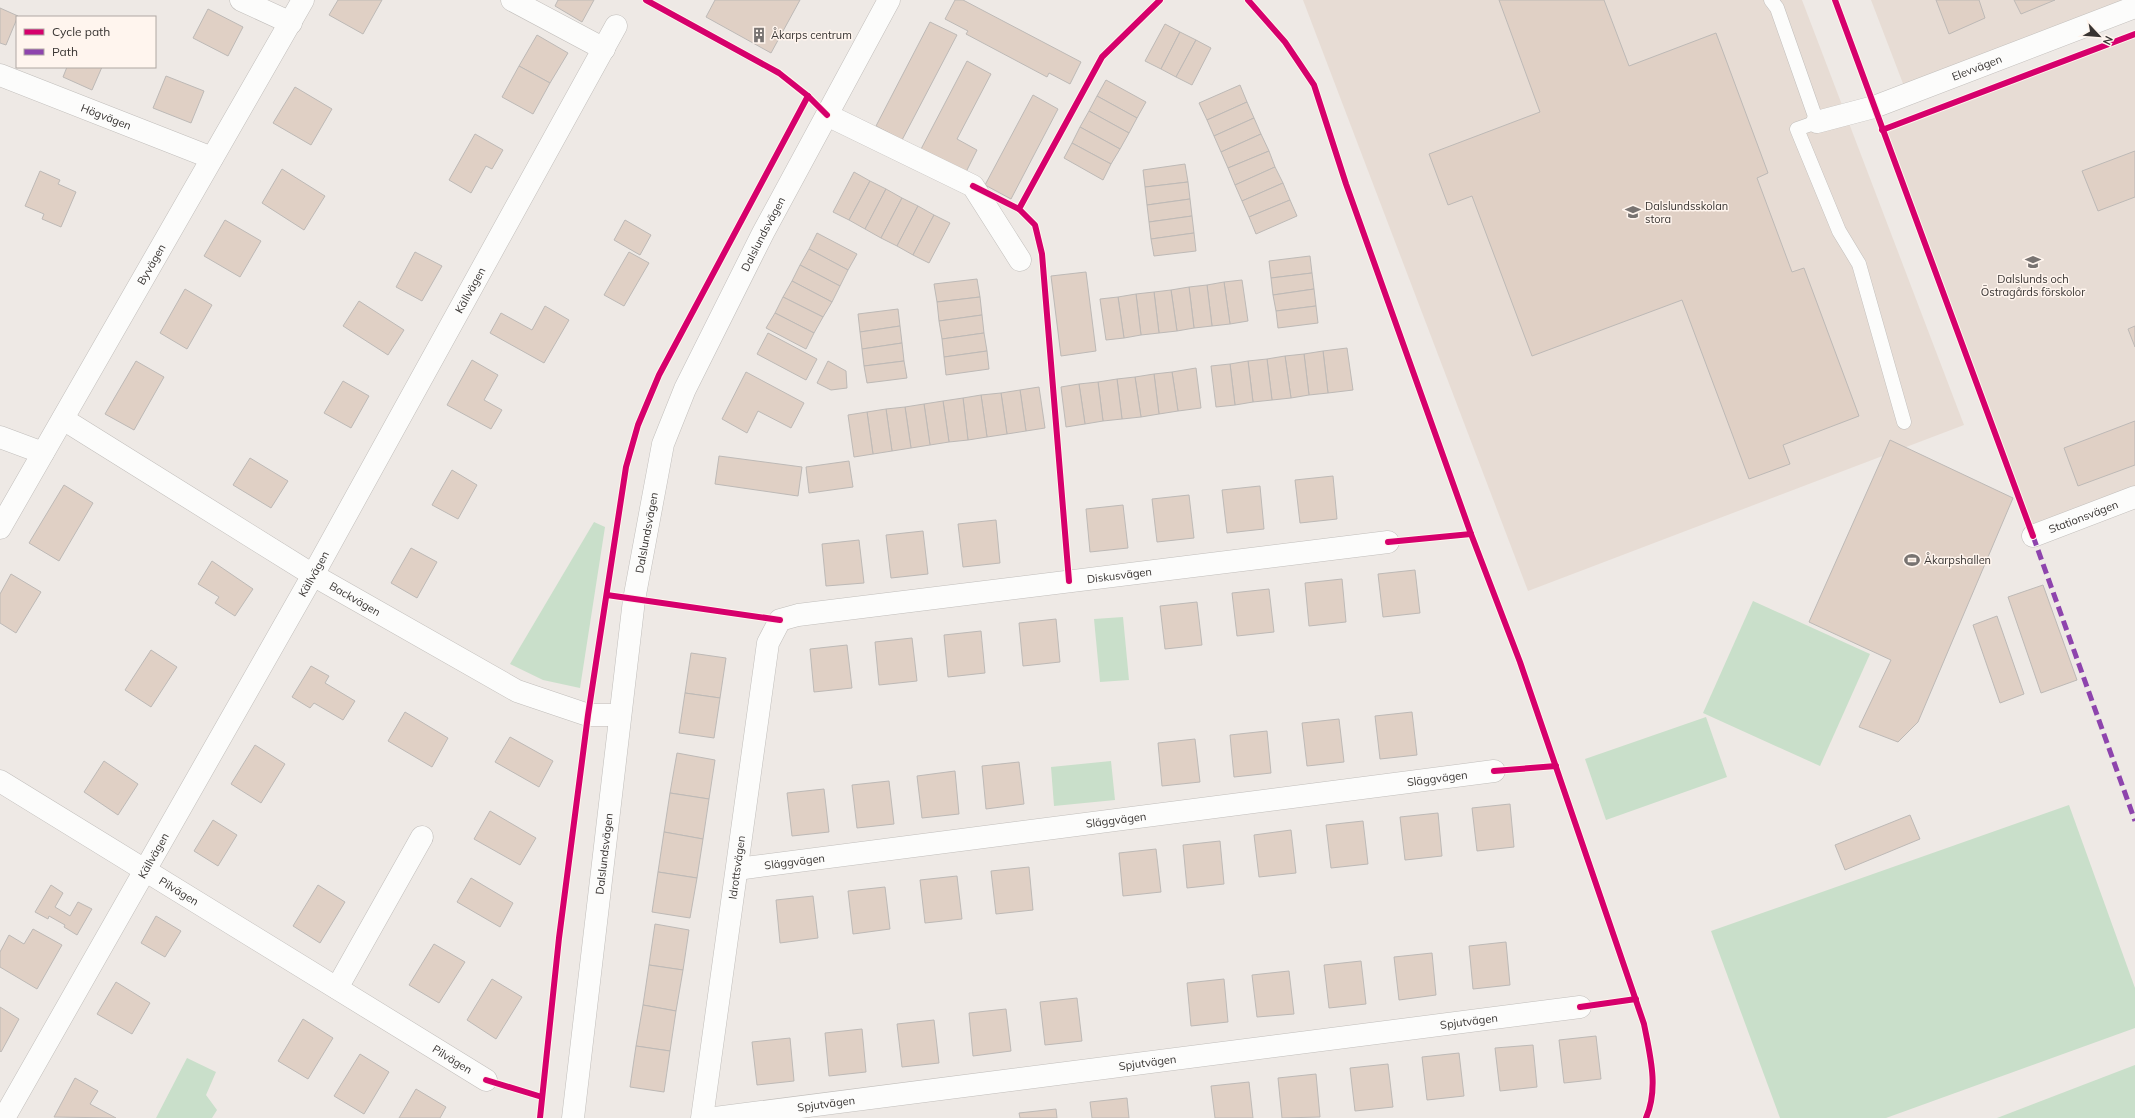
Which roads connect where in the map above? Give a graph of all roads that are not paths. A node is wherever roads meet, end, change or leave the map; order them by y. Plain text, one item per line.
1 (241, 0) edge
2 (303, 0) edge
3 (512, 0) edge
4 (889, 0) edge
5 (1771, 0) edge
6 (2135, 7) edge
7 (291, 23) junction
8 (616, 26) dead end
9 (604, 49) junction
10 (0, 75) edge
11 (827, 116) junction
12 (1817, 122) junction
13 (212, 158) junction
14 (1020, 260) dead end
15 (64, 419) junction
16 (1904, 422) dead end
17 (0, 437) edge
18 (43, 453) junction
19 (2135, 497) edge
20 (0, 528) edge
21 (2033, 536) dead end
22 (1388, 542) dead end
23 (313, 575) junction
24 (780, 620) joint
25 (620, 715) junction
26 (1494, 771) dead end
27 (0, 781) edge
28 (422, 837) dead end
29 (145, 869) junction
30 (736, 869) junction
31 (337, 988) junction
32 (1580, 1007) dead end
33 (486, 1080) dead end
34 (4, 1118) edge
35 (573, 1118) edge
36 (702, 1118) edge
37 (715, 1118) edge

1 - 7 street
2 - 7 street, Byvägen
3 - 9 street
4 - 11 street, Dalslundsvägen
5 - 12 lane
6 - 12 street, Elevvägen
7 - 13 street, Byvägen
8 - 9 street, Källvägen
9 - 23 street, Källvägen
10 - 13 street, Högvägen
11 - 14 street
11 - 25 street, Dalslundsvägen
12 - 16 lane
13 - 15 street, Byvägen
15 - 18 street, Byvägen
15 - 23 street, Backvägen
17 - 18 street
18 - 20 street, Byvägen
19 - 21 street, Stationsvägen
22 - 24 street, Diskusvägen
23 - 25 street, Backvägen
23 - 29 street, Källvägen
24 - 30 street, Idrottsvägen
25 - 35 street, Dalslundsvägen
26 - 30 street, Släggvägen
27 - 29 street, Pilvägen
28 - 31 street
29 - 31 street, Pilvägen
29 - 34 street, Källvägen
30 - 36 street, Idrottsvägen
31 - 33 street, Pilvägen
32 - 37 street, Spjutvägen

